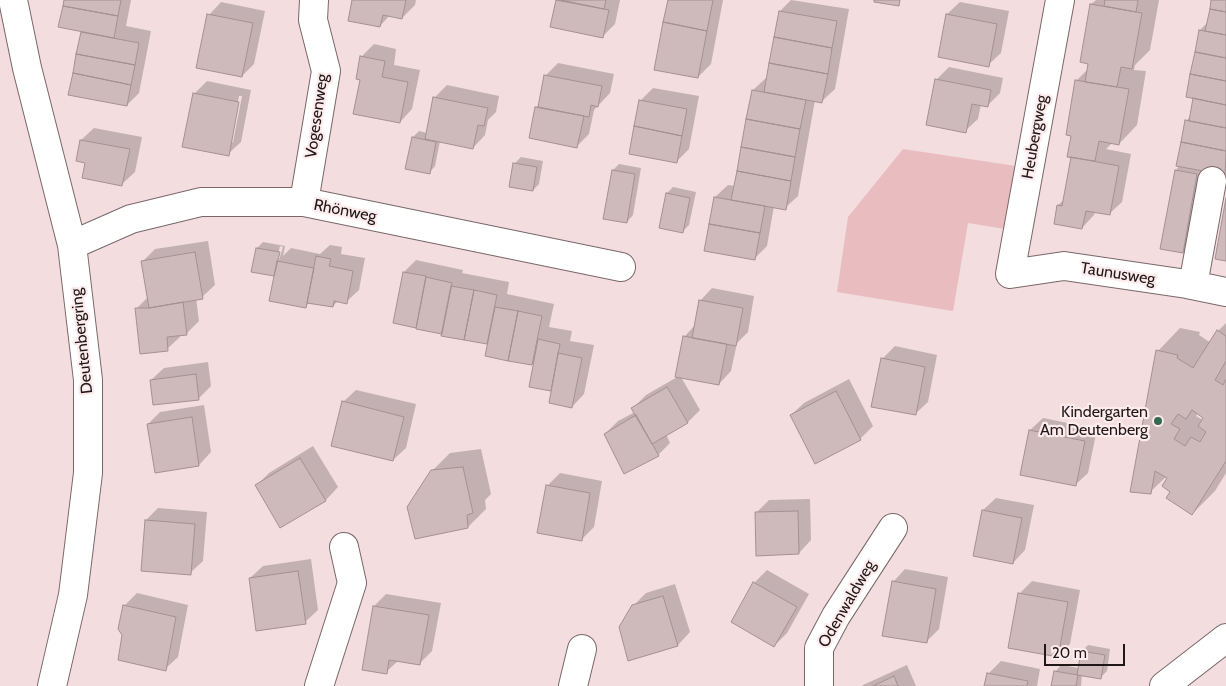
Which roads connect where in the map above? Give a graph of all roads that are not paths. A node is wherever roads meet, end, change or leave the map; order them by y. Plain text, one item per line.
1 (13, 0) edge
2 (314, 0) edge
3 (1060, 0) edge
4 (1212, 181) dead end
5 (304, 202) junction
6 (72, 245) junction
7 (621, 267) dead end
8 (1010, 274) joint
9 (1193, 285) junction
10 (1226, 292) edge
11 (893, 528) dead end
12 (344, 547) dead end
13 (1226, 638) edge
14 (582, 649) dead end
15 (52, 686) edge
16 (319, 686) edge
17 (573, 686) edge
18 (820, 686) edge
19 (1164, 686) edge

1 - 6 street, Deutenbergring
2 - 5 street, Vogesenweg
3 - 8 street, Heubergweg
4 - 9 street
5 - 6 street, Rhönweg
5 - 7 street, Rhönweg
6 - 15 street, Deutenbergring
8 - 9 street, Taunusweg
9 - 10 street, Taunusweg
11 - 18 street, Odenwaldweg
12 - 16 street
13 - 19 street
14 - 17 street

